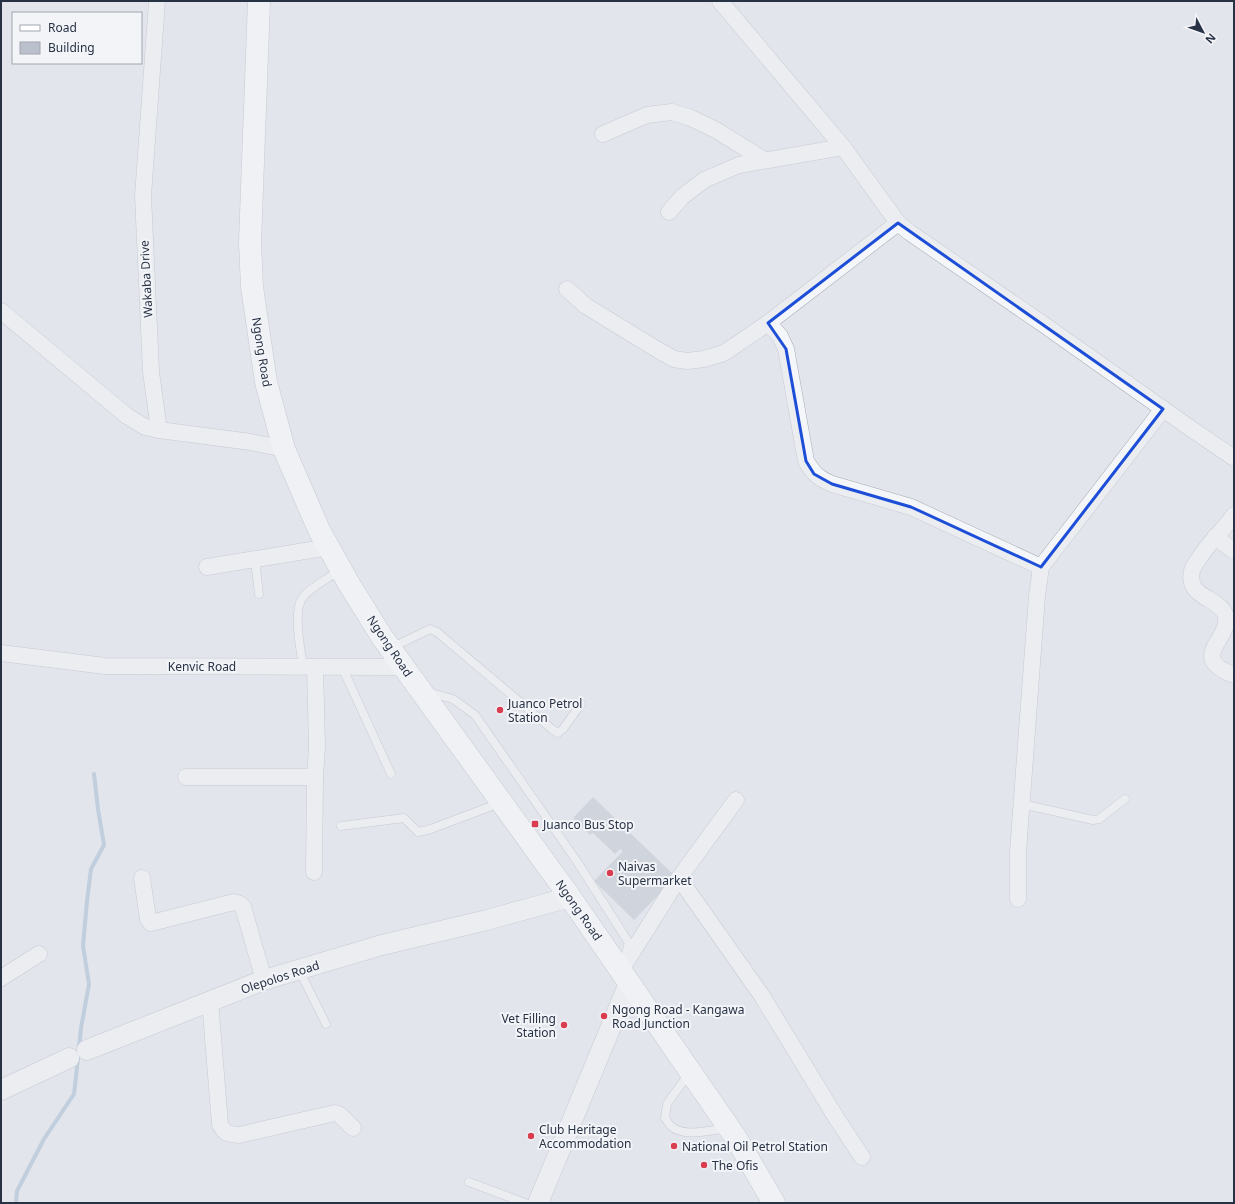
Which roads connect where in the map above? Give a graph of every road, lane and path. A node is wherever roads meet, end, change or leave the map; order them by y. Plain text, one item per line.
1 (157, 1) edge
2 (258, 1) edge
3 (720, 1) edge
4 (603, 134) dead end
5 (844, 147) junction
6 (764, 160) junction
7 (669, 212) dead end
8 (898, 222) junction
9 (566, 289) dead end
10 (1, 311) edge
11 (768, 323) junction
12 (1163, 409) junction
13 (159, 430) junction
14 (284, 449) junction
15 (1234, 458) edge
16 (1234, 515) edge
17 (1215, 537) junction
18 (329, 547) junction
19 (1234, 551) edge
20 (255, 560) junction
21 (1041, 567) junction
22 (207, 568) dead end
23 (341, 570) junction
24 (259, 594) dead end
25 (391, 649) junction
26 (1, 653) edge
27 (309, 667) junction
28 (342, 667) junction
29 (403, 667) junction
30 (1234, 676) edge
31 (420, 690) junction
32 (581, 704) dead end
33 (391, 774) dead end
34 (186, 777) dead end
35 (315, 777) junction
36 (736, 800) dead end
37 (1126, 800) dead end
38 (501, 802) junction
39 (1022, 804) junction
40 (341, 826) dead end
41 (314, 872) dead end
42 (142, 878) dead end
43 (679, 878) junction
44 (570, 897) junction
45 (1018, 899) dead end
46 (39, 954) dead end
47 (299, 969) junction
48 (625, 976) junction
49 (1, 978) edge
50 (264, 980) junction
51 (210, 1001) junction
52 (326, 1024) dead end
53 (690, 1072) junction
54 (1, 1090) edge
55 (353, 1128) dead end
56 (729, 1128) junction
57 (862, 1157) dead end
58 (469, 1182) dead end
59 (525, 1203) edge
60 (538, 1203) edge
61 (774, 1203) edge

1 - 13 street, Wakaba Drive
2 - 14 main road, Ngong Road
3 - 5 street
4 - 6 street
5 - 6 street
5 - 8 street
6 - 7 street
8 - 11 street
8 - 12 street
9 - 11 street
10 - 13 street
11 - 21 street
12 - 15 street
12 - 21 street
13 - 14 street
14 - 18 main road, Ngong Road
16 - 17 street
17 - 19 street
17 - 30 street
18 - 20 street
18 - 23 main road, Ngong Road
20 - 22 street
20 - 24 lane
21 - 39 street
23 - 25 main road, Ngong Road
23 - 27 lane
25 - 29 main road, Ngong Road
25 - 32 lane
26 - 27 street, Kenvic Road
27 - 28 street, Kenvic Road
27 - 35 street
28 - 29 street, Kenvic Road
28 - 33 lane
29 - 31 main road, Ngong Road
31 - 38 main road, Ngong Road
31 - 48 lane
34 - 35 street
35 - 41 street
36 - 43 street
37 - 39 lane
38 - 40 lane
38 - 44 main road, Ngong Road
39 - 45 street
42 - 50 street
43 - 48 street
43 - 57 street
44 - 47 street, Olepolos Road
44 - 48 main road, Ngong Road
46 - 49 street
47 - 50 street, Olepolos Road
47 - 52 lane
48 - 53 main road, Ngong Road
48 - 60 street
50 - 51 street, Olepolos Road
51 - 54 street, Olepolos Road
51 - 55 street
53 - 56 main road, Ngong Road
53 - 56 lane
56 - 61 main road, Ngong Road
58 - 59 lane

